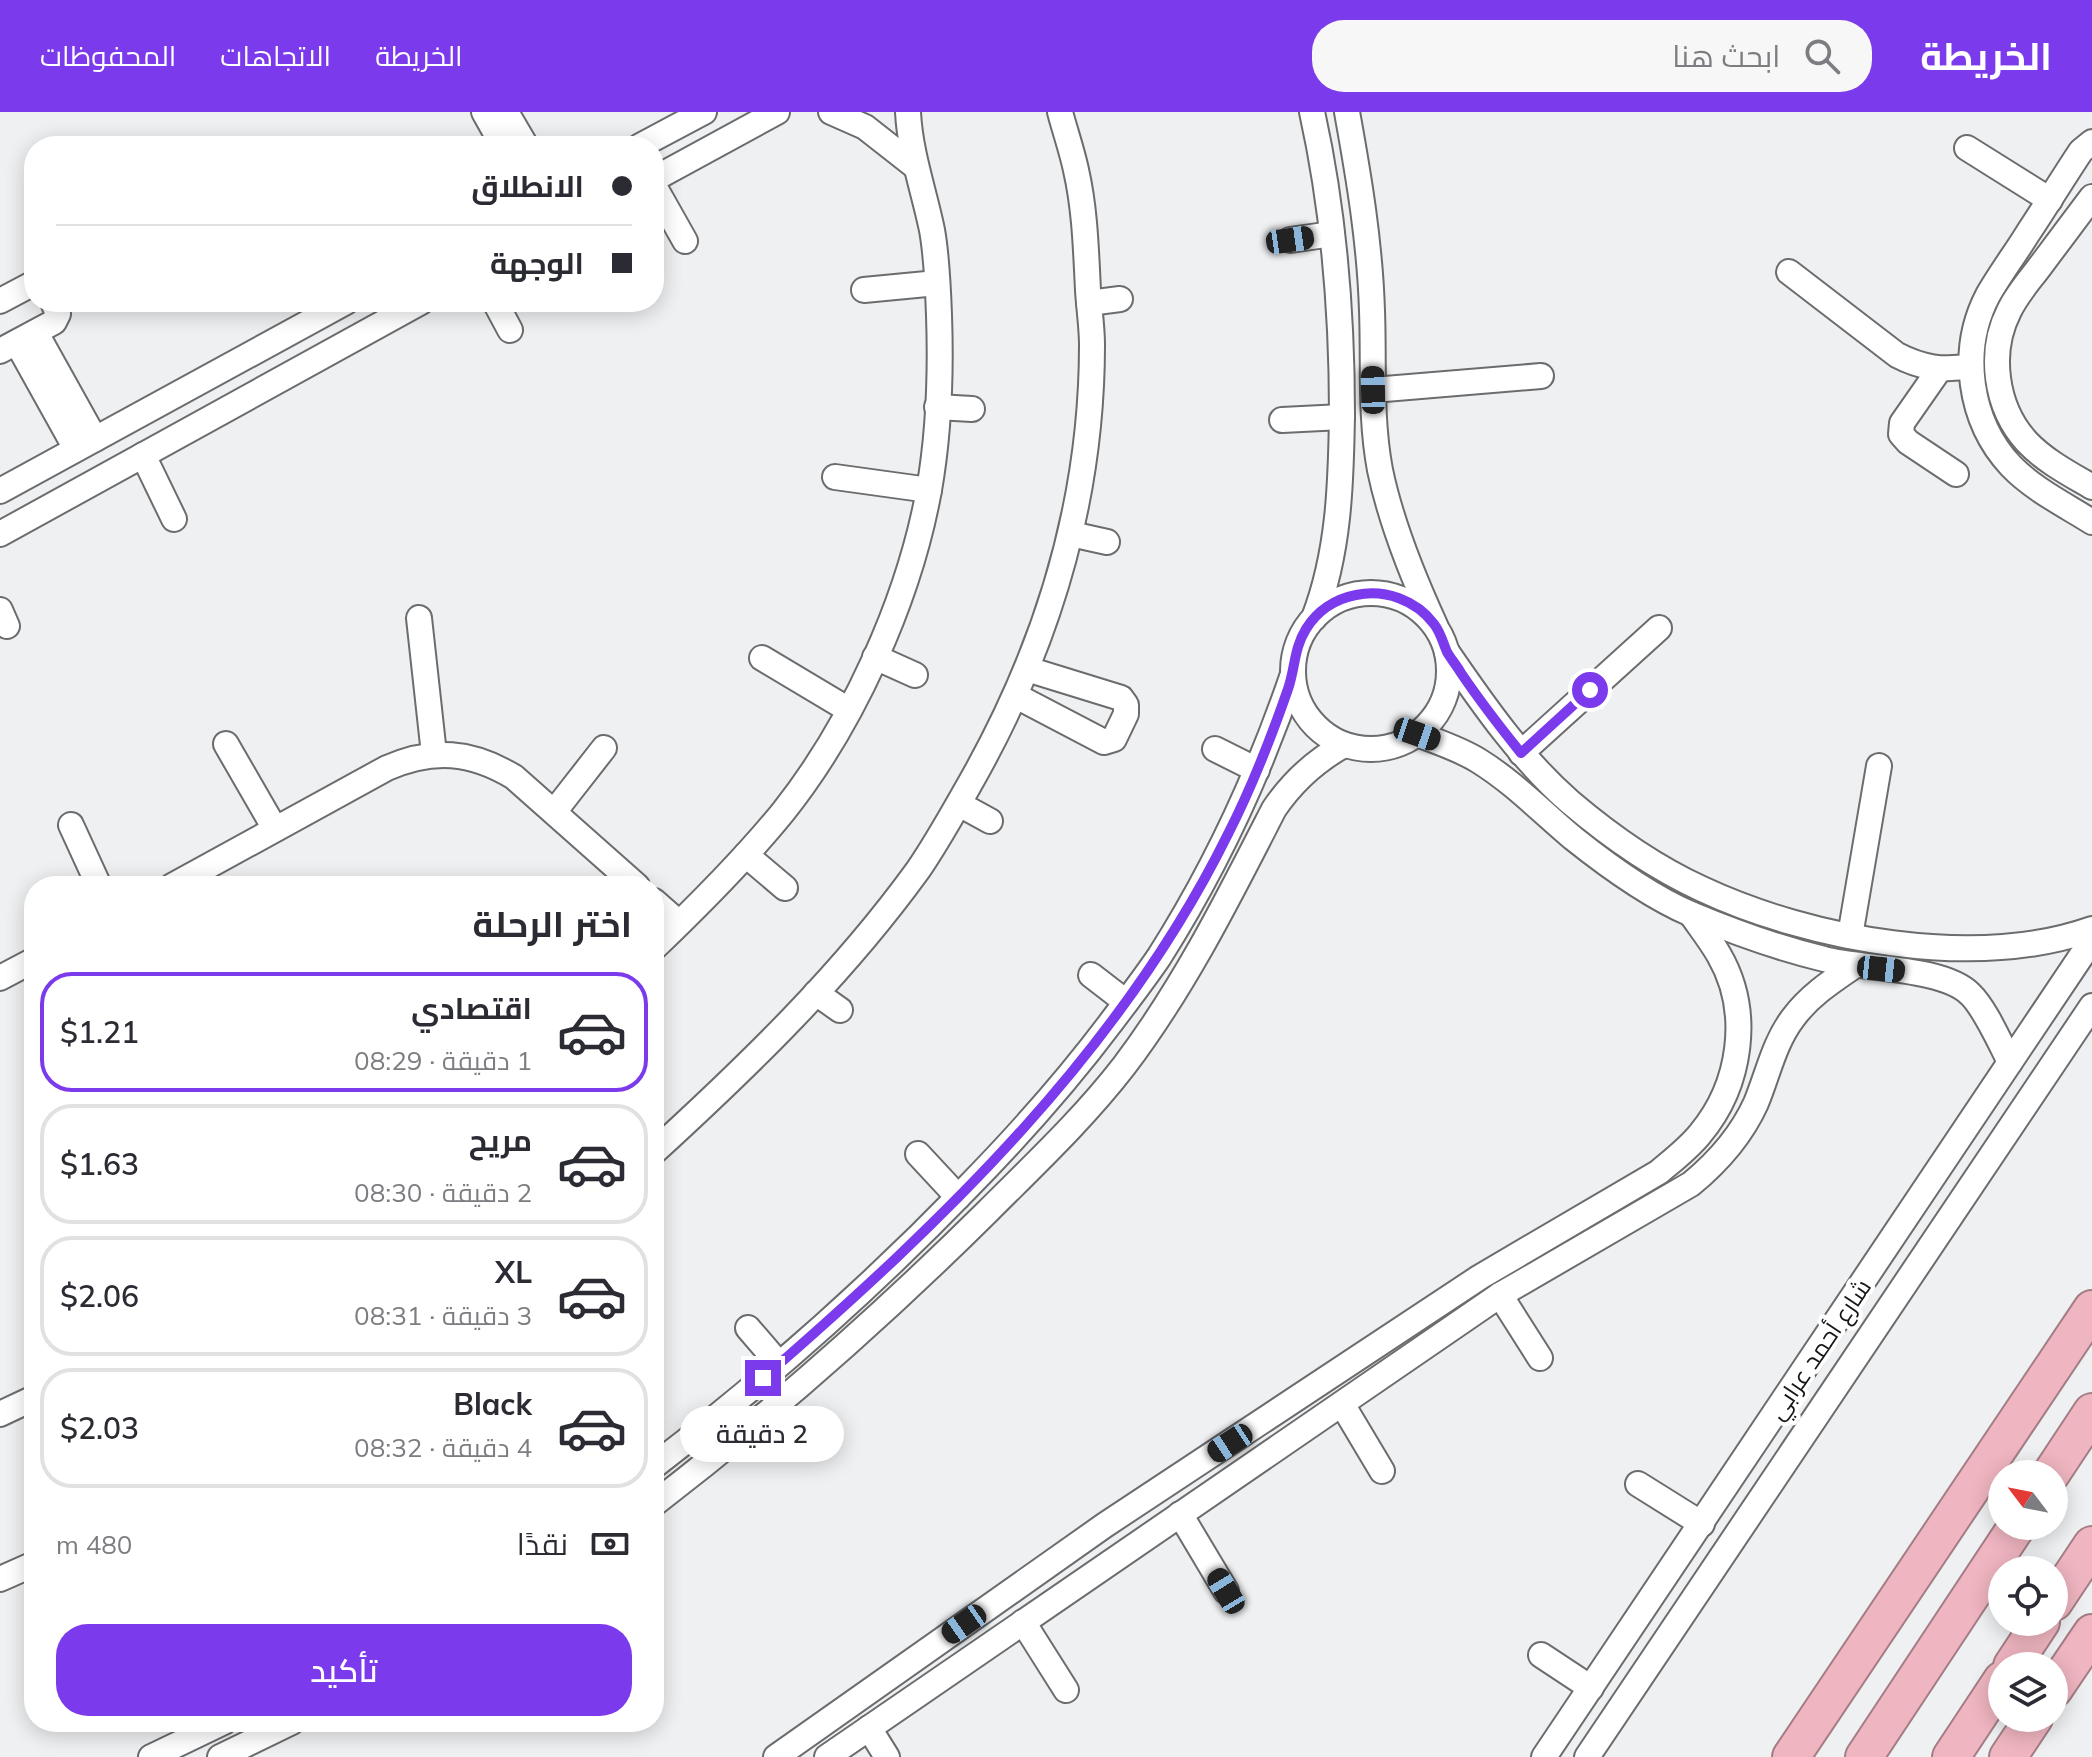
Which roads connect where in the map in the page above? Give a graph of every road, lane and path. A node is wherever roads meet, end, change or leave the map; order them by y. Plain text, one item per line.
1 (484, 112) edge
2 (506, 112) edge
3 (704, 112) edge
4 (777, 112) edge
5 (831, 112) edge
6 (908, 112) edge
7 (1060, 112) edge
8 (1312, 112) edge
9 (1347, 112) edge
10 (497, 136) edge
11 (520, 136) edge
12 (659, 136) edge
13 (2092, 142) edge
14 (1967, 148) dead end
15 (916, 167) junction
16 (664, 174) edge
17 (2066, 175) junction
18 (2092, 190) edge
19 (2092, 197) edge
20 (2050, 200) junction
21 (664, 204) edge
22 (1332, 234) junction
23 (1290, 240) dead end
24 (685, 241) dead end
25 (1789, 272) dead end
26 (937, 283) junction
27 (24, 288) edge
28 (864, 290) dead end
29 (1120, 299) dead end
30 (0, 301) edge
31 (1089, 303) junction
32 (58, 312) edge
33 (312, 312) edge
34 (321, 312) edge
35 (403, 312) edge
36 (500, 312) edge
37 (510, 330) dead end
38 (18, 342) edge
39 (342, 345) junction
40 (1971, 366) junction
41 (1939, 370) junction
42 (1541, 376) dead end
43 (1373, 390) junction
44 (937, 407) junction
45 (972, 409) dead end
46 (1342, 417) junction
47 (1282, 420) dead end
48 (86, 444) junction
49 (143, 455) junction
50 (1956, 474) dead end
51 (835, 477) dead end
52 (2092, 487) edge
53 (929, 490) junction
54 (0, 491) edge
55 (174, 519) dead end
56 (2092, 522) edge
57 (0, 534) edge
58 (1071, 534) junction
59 (1107, 542) dead end
60 (419, 618) dead end
61 (1314, 618) junction
62 (1435, 625) junction
63 (1659, 628) dead end
64 (1447, 652) junction
65 (875, 657) junction
66 (762, 658) dead end
67 (1027, 669) junction
68 (1293, 674) junction
69 (915, 675) dead end
70 (1016, 696) junction
71 (849, 710) junction
72 (1417, 734) junction
73 (226, 744) dead end
74 (1344, 745) junction
75 (604, 748) dead end
76 (1215, 749) dead end
77 (1521, 753) junction
78 (434, 754) junction
79 (1879, 766) dead end
80 (1257, 770) junction
81 (959, 804) junction
82 (554, 812) junction
83 (990, 821) dead end
84 (71, 825) dead end
85 (275, 829) junction
86 (746, 855) junction
87 (94, 876) edge
88 (190, 876) edge
89 (626, 876) edge
90 (785, 888) dead end
91 (664, 910) edge
92 (1691, 914) junction
93 (679, 923) junction
94 (2092, 929) edge
95 (1850, 936) junction
96 (664, 938) edge
97 (2092, 940) edge
98 (24, 965) edge
99 (1854, 966) junction
100 (1091, 975) dead end
101 (0, 978) edge
102 (816, 993) junction
103 (1126, 1002) junction
104 (2092, 1006) edge
105 (840, 1010) dead end
106 (2010, 1062) junction
107 (664, 1143) edge
108 (918, 1154) dead end
109 (958, 1197) junction
110 (1500, 1295) junction
111 (2092, 1309) edge
112 (748, 1328) dead end
113 (1540, 1358) dead end
114 (779, 1364) junction
115 (24, 1403) edge
116 (1342, 1404) junction
117 (2092, 1412) edge
118 (0, 1414) edge
119 (664, 1458) edge
120 (2060, 1460) edge
121 (1382, 1471) dead end
122 (1638, 1484) dead end
123 (664, 1496) edge
124 (1180, 1514) junction
125 (1702, 1524) junction
126 (2008, 1540) edge
127 (2092, 1545) edge
128 (24, 1568) edge
129 (0, 1579) edge
130 (2068, 1581) edge
131 (1226, 1591) dead end
132 (1023, 1622) junction
133 (2092, 1633) edge
134 (940, 1641) junction
135 (1541, 1655) dead end
136 (958, 1667) junction
137 (2068, 1668) edge
138 (1591, 1688) junction
139 (1066, 1690) dead end
140 (1988, 1701) edge
141 (869, 1728) junction
142 (203, 1732) edge
143 (271, 1732) edge
144 (2025, 1732) edge
145 (151, 1757) edge
146 (220, 1757) edge
147 (776, 1757) edge
148 (827, 1757) edge
149 (887, 1757) edge
150 (1544, 1757) edge
151 (1587, 1757) edge
152 (1791, 1757) edge
153 (1864, 1757) edge
154 (1951, 1757) edge
155 (2008, 1757) edge

1 - 10 street
2 - 11 street
3 - 12 street
4 - 16 street
5 - 15 street
6 - 15 street
7 - 31 street
8 - 22 street
9 - 43 street
13 - 17 street
14 - 20 street
15 - 26 street
17 - 18 street
17 - 20 street
19 - 52 street
20 - 40 street
21 - 24 street
22 - 23 street
22 - 46 street
25 - 41 street
26 - 28 street
26 - 44 street
27 - 30 street
29 - 31 street
31 - 58 street
32 - 38 street
33 - 48 street
34 - 39 street
35 - 39 street
36 - 37 street
38 - 48 street
39 - 49 street
40 - 41 street
40 - 56 street
41 - 50 street
42 - 43 street
43 - 62 street
44 - 45 street
44 - 53 street
46 - 47 street
46 - 61 street
48 - 54 street
49 - 55 street
49 - 57 street
51 - 53 street
53 - 65 street
58 - 59 street
58 - 67 street
60 - 78 street
61 - 62 street
61 - 68 street
62 - 64 street
63 - 77 street
64 - 72 street
64 - 77 street
65 - 69 street
65 - 71 street
66 - 71 street
67 - 70 street
67 - 70 street
68 - 74 street
68 - 80 street
70 - 81 street
71 - 86 street
72 - 74 street
72 - 92 street
73 - 85 street
74 - 123 street
75 - 82 street
76 - 80 street
77 - 95 street
78 - 82 street
78 - 85 street
79 - 95 street
80 - 103 street
81 - 83 street
81 - 102 street
82 - 89 street
84 - 87 street
85 - 88 street
86 - 90 street
86 - 93 street
91 - 93 street
92 - 99 street
92 - 134 street
93 - 96 street
94 - 95 street
97 - 106 street, شارع أحمد عرابي
98 - 101 street
99 - 106 street
99 - 110 street
100 - 103 street
102 - 105 street
102 - 107 street
103 - 109 street
104 - 151 street
106 - 125 street, شارع أحمد عرابي
108 - 109 street
109 - 114 street
110 - 113 street
110 - 116 street
111 - 152 highway
112 - 114 street
114 - 119 street
115 - 118 street
116 - 121 street
116 - 124 street
117 - 120 highway
122 - 125 street
124 - 131 street
124 - 132 street
125 - 138 street, شارع أحمد عرابي
126 - 153 highway
127 - 130 highway
128 - 129 street
132 - 136 street
132 - 139 street
133 - 137 highway
134 - 136 street
134 - 147 street
135 - 138 street
136 - 141 street
138 - 150 street, شارع أحمد عرابي
140 - 154 highway
141 - 148 street
141 - 149 street
142 - 145 street
143 - 146 street
144 - 155 highway

